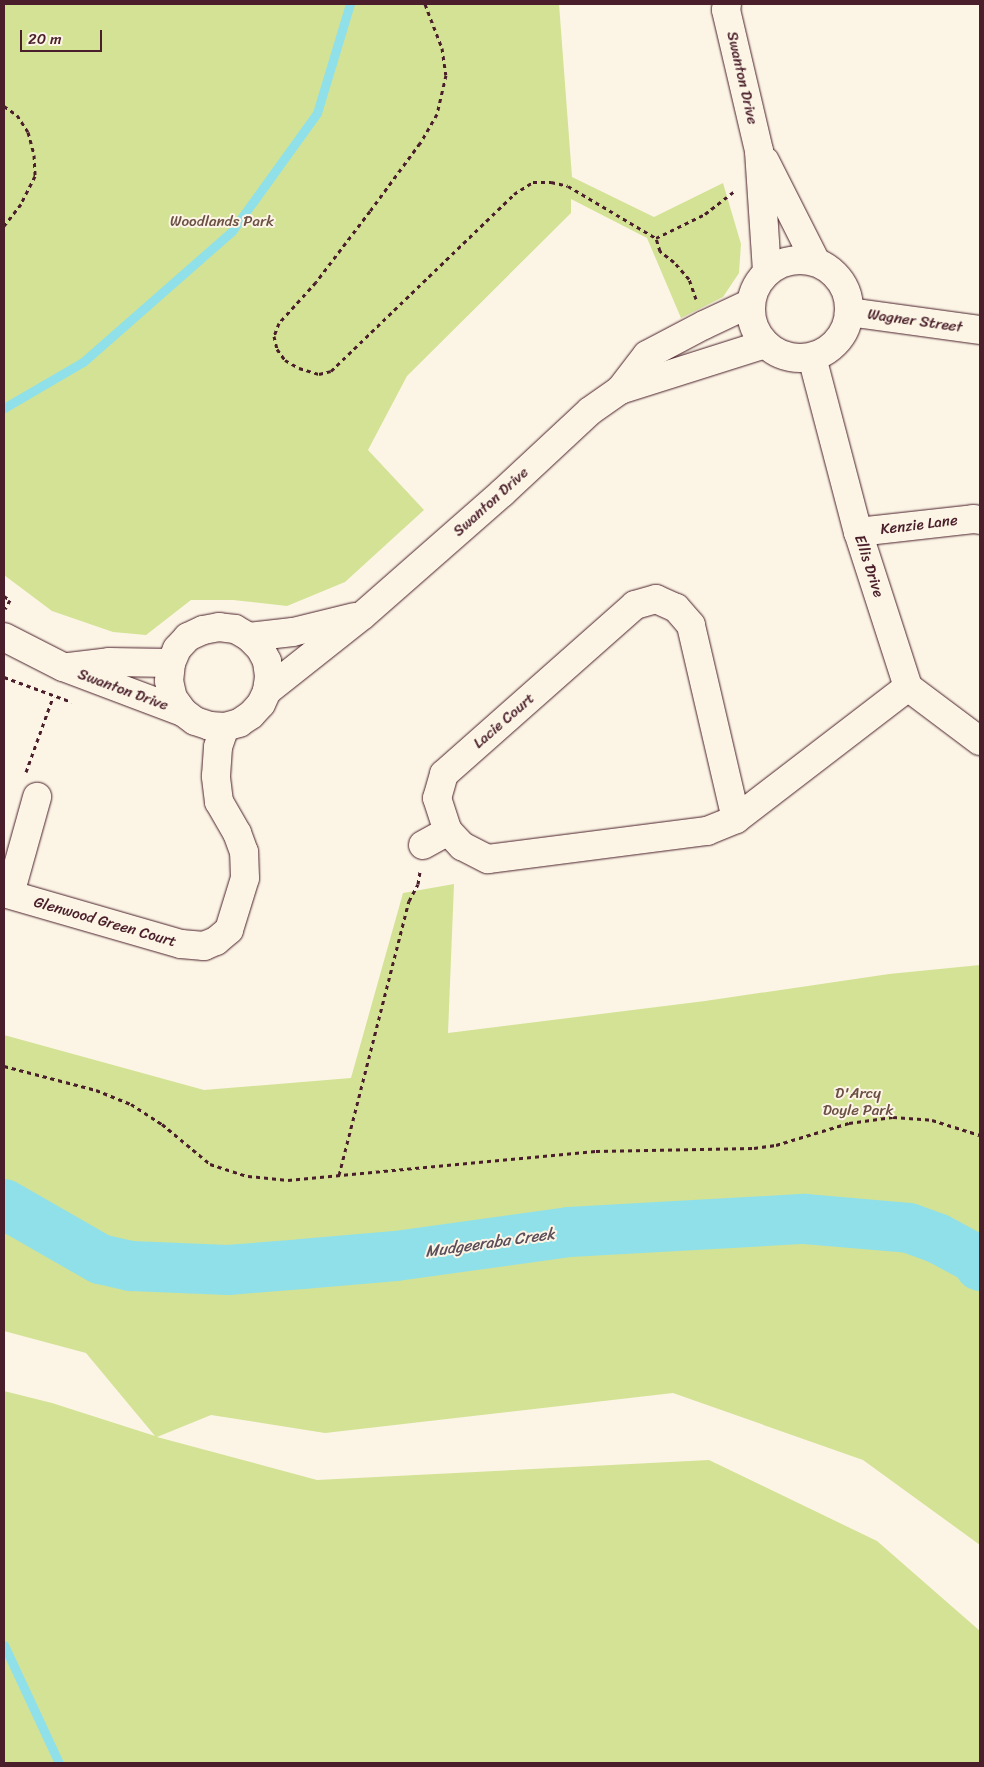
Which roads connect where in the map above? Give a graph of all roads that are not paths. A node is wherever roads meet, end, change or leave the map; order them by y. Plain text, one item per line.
1 (727, 4) edge
2 (760, 151) junction
3 (816, 262) junction
4 (767, 271) junction
5 (751, 303) junction
6 (849, 312) junction
7 (980, 330) edge
8 (765, 344) junction
9 (812, 357) junction
10 (620, 390) junction
11 (980, 520) edge
12 (858, 532) junction
13 (363, 615) junction
14 (4, 637) edge
15 (249, 637) junction
16 (171, 663) junction
17 (63, 667) junction
18 (908, 687) junction
19 (267, 691) junction
20 (183, 712) junction
21 (225, 726) junction
22 (980, 741) edge
23 (30, 788) road end
24 (736, 819) junction
25 (448, 831) junction
26 (423, 846) road end
27 (7, 894) edge

1 - 2 street, Swanton Drive
2 - 3 street, Swanton Drive
2 - 4 street, Swanton Drive
3 - 4 street
3 - 6 street, Swanton Drive
4 - 5 street
5 - 8 street
5 - 10 street, Swanton Drive
6 - 7 street, Wagner Street
6 - 9 street
8 - 9 street
8 - 10 street, Swanton Drive
9 - 12 street, Ellis Drive
10 - 13 street, Swanton Drive
11 - 12 street, Kenzie Lane
12 - 18 street, Ellis Drive
13 - 15 street, Swanton Drive
13 - 19 street, Swanton Drive
14 - 17 street, Swanton Drive
15 - 16 street, Swanton Drive
15 - 19 street
16 - 17 street, Swanton Drive
16 - 20 street, Swanton Drive
17 - 20 street, Swanton Drive
18 - 22 street
18 - 24 street, Lacie Court
19 - 21 street, Swanton Drive
20 - 21 street, Swanton Drive
21 - 27 street, Glenwood Green Court
23 - 27 street
24 - 25 street, Lacie Court
24 - 25 street, Lacie Court
25 - 26 street

